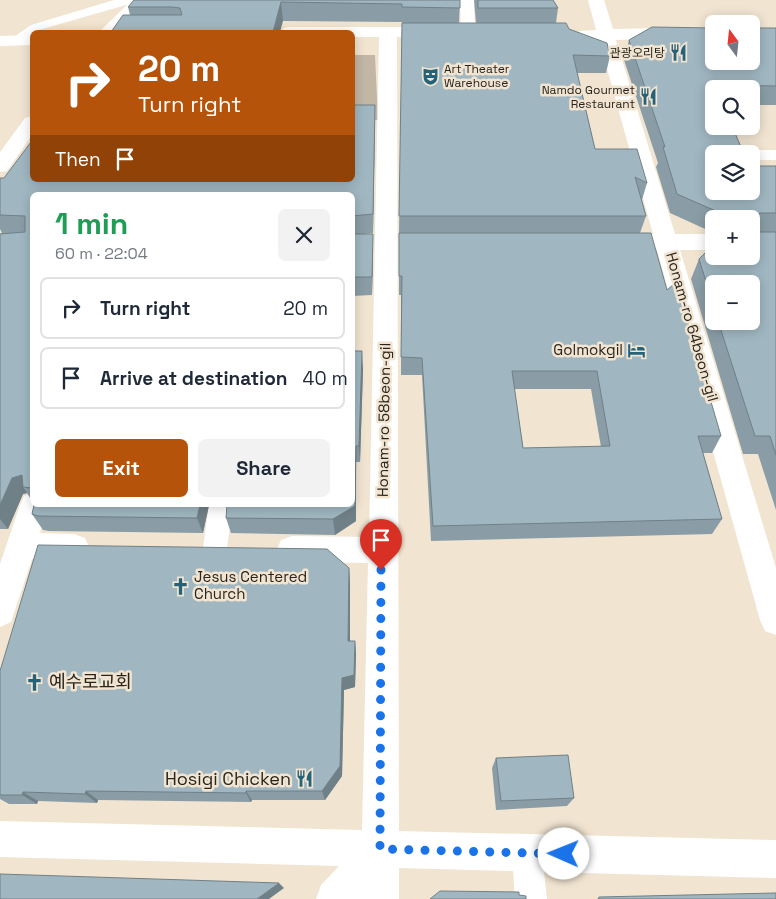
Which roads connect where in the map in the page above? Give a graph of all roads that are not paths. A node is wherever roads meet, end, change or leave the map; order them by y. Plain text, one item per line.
1 (128, 0) edge
2 (142, 0) edge
3 (467, 0) edge
4 (596, 0) edge
5 (33, 30) edge
6 (109, 30) edge
7 (30, 32) edge
8 (355, 32) edge
9 (388, 32) junction
10 (428, 32) edge
11 (448, 32) edge
12 (468, 32) junction
13 (705, 32) edge
14 (487, 33) edge
15 (566, 35) edge
16 (605, 36) junction
17 (16, 40) edge
18 (30, 125) edge
19 (760, 155) edge
20 (776, 155) edge
21 (0, 166) edge
22 (630, 242) edge
23 (667, 242) junction
24 (705, 242) edge
25 (33, 507) edge
26 (221, 507) edge
27 (21, 546) junction
28 (98, 547) edge
29 (186, 548) edge
30 (215, 548) junction
31 (382, 550) junction
32 (0, 612) edge
33 (776, 620) edge
34 (0, 839) edge
35 (380, 849) junction
36 (527, 854) junction
37 (776, 859) edge
38 (335, 899) edge
39 (380, 899) edge
40 (531, 899) edge

1 - 5 lane
2 - 6 street
3 - 12 lane
4 - 16 street, Honam-ro 64beon-gil
7 - 17 lane
8 - 9 street
9 - 10 street
9 - 31 street, Honam-ro 58beon-gil
11 - 12 street
12 - 14 street
13 - 16 street
15 - 16 street
16 - 23 street, Honam-ro 64beon-gil
18 - 21 street
19 - 20 lane
22 - 23 street
23 - 24 street
23 - 33 street, Honam-ro 64beon-gil
25 - 27 street
26 - 30 lane
27 - 28 street
27 - 32 street
29 - 30 street
30 - 31 street
31 - 35 street, Honam-ro 58beon-gil
34 - 35 street
35 - 36 street
35 - 38 street
35 - 39 street, Honam-ro 58beon-gil
36 - 37 street
36 - 40 lane

